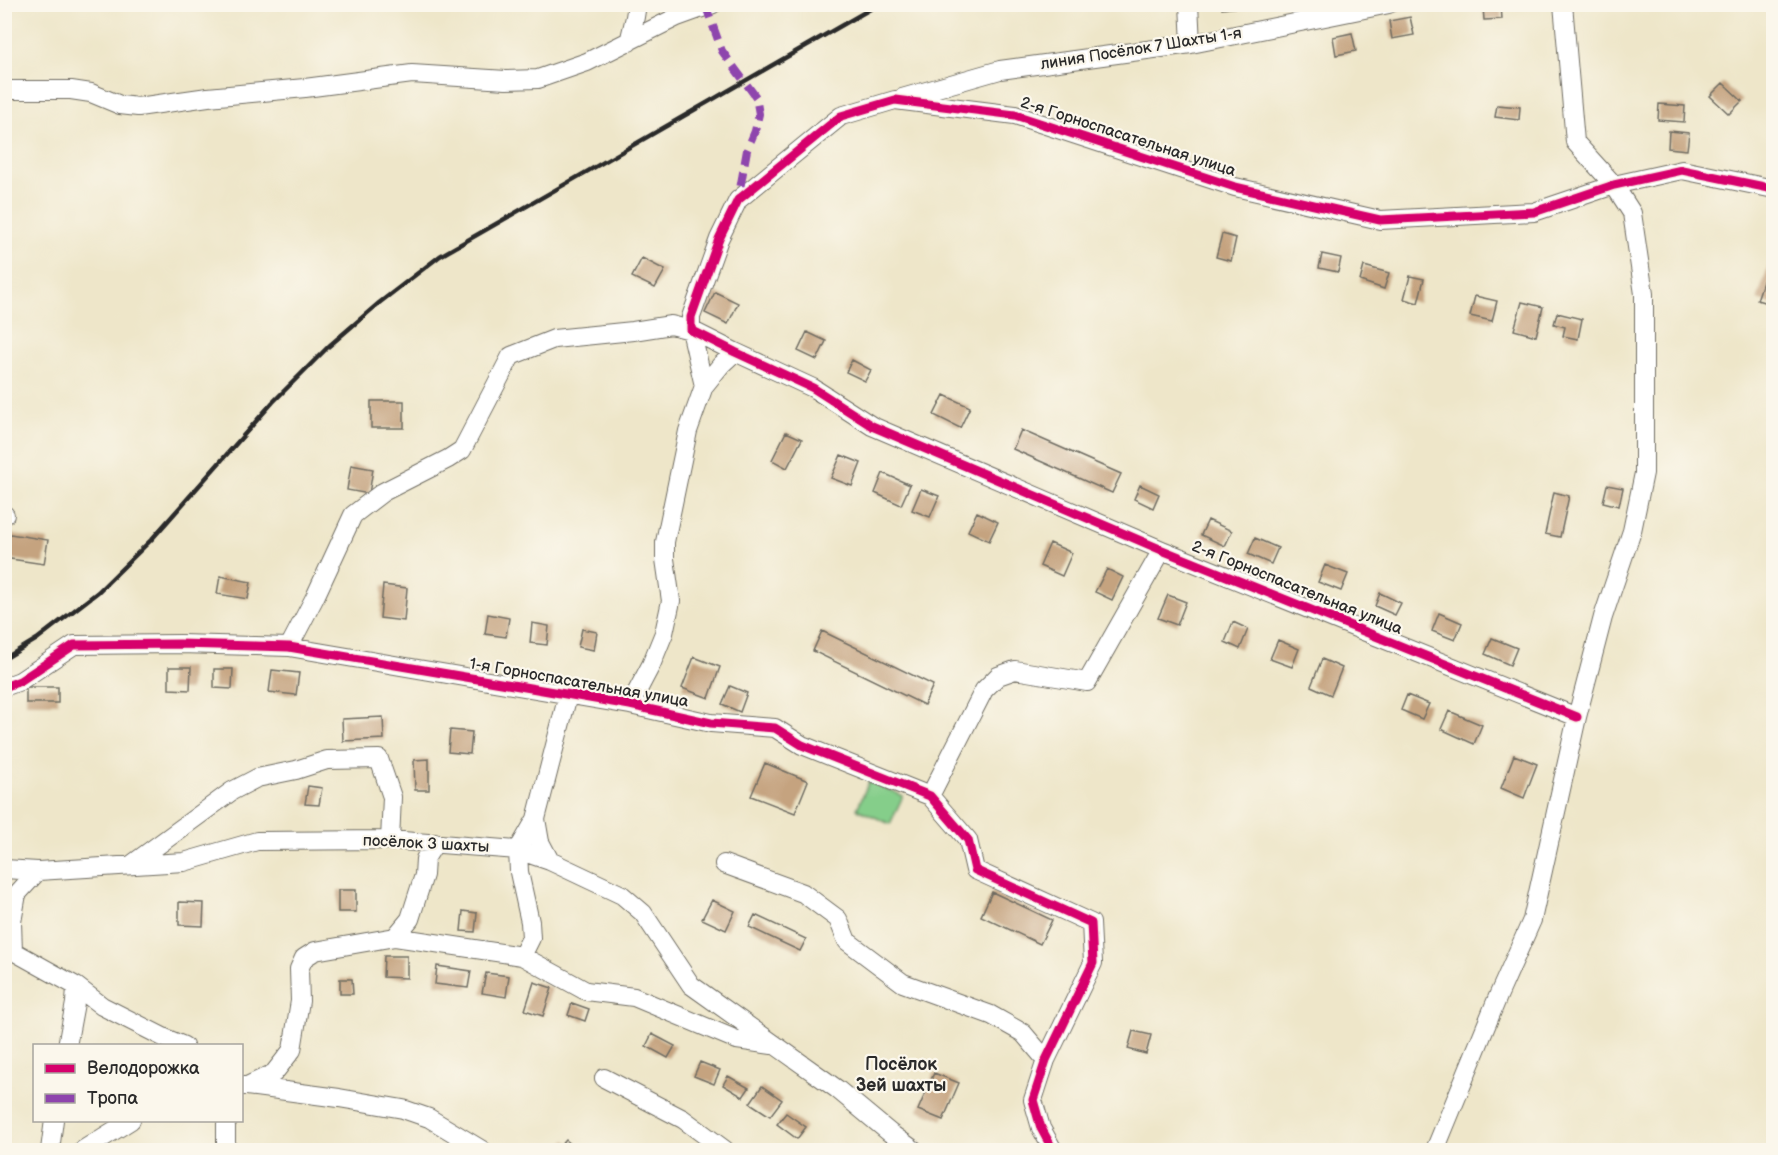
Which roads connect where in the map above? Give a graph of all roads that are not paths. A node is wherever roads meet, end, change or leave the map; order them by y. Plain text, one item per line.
1 (637, 4) edge
2 (713, 4) edge
3 (1189, 4) edge
4 (1389, 4) edge
5 (1563, 4) edge
6 (629, 42) junction
7 (1191, 44) junction
8 (4, 90) edge
9 (895, 100) junction
10 (1614, 185) junction
11 (1773, 189) edge
12 (691, 330) junction
13 (735, 352) junction
14 (704, 386) junction
15 (1162, 550) junction
16 (289, 647) junction
17 (4, 687) edge
18 (568, 695) junction
19 (630, 705) junction
20 (1577, 717) junction
21 (930, 796) junction
22 (536, 819) junction
23 (390, 840) junction
24 (435, 843) junction
25 (518, 850) junction
26 (550, 861) junction
27 (724, 864) dead end
28 (130, 866) junction
29 (4, 869) edge
30 (38, 871) junction
31 (395, 937) junction
32 (9, 951) edge
33 (522, 956) junction
34 (76, 986) junction
35 (67, 1044) edge
36 (178, 1044) edge
37 (777, 1046) junction
38 (1046, 1060) junction
39 (604, 1078) dead end
40 (243, 1087) edge
41 (54, 1122) edge
42 (128, 1122) edge
43 (227, 1122) edge
44 (50, 1150) edge
45 (83, 1150) edge
46 (226, 1150) edge
47 (482, 1150) edge
48 (725, 1150) edge
49 (914, 1150) edge
50 (1053, 1150) edge
51 (1435, 1150) edge

1 - 6 street
2 - 6 street
3 - 7 street
4 - 7 street, линия Посёлок 7 Шахты 1-я
5 - 10 street
6 - 8 street
7 - 9 street, линия Посёлок 7 Шахты 1-я
9 - 10 street, 2-я Горноспасательная улица
9 - 12 street, 2-я Горноспасательная улица
10 - 11 street, 2-я Горноспасательная улица
10 - 20 street
12 - 13 street, 2-я Горноспасательная улица
12 - 14 street
12 - 16 street
13 - 14 street
13 - 15 street, 2-я Горноспасательная улица
14 - 19 street
15 - 20 street, 2-я Горноспасательная улица
15 - 21 street
16 - 17 street, 1-я Горноспасательная улица
16 - 18 street, 1-я Горноспасательная улица
18 - 19 street, 1-я Горноспасательная улица
18 - 22 street
19 - 21 street, 1-я Горноспасательная улица
20 - 51 street
21 - 38 street, 1-я Горноспасательная улица
22 - 25 street
22 - 26 street
23 - 24 street, посёлок 3 шахты
23 - 28 street, посёлок 3 шахты
23 - 28 street
24 - 25 street, посёлок 3 шахты
24 - 31 street
25 - 26 street, посёлок 3 шахты
25 - 33 street
26 - 37 street, посёлок 3 шахты
27 - 38 street
28 - 30 street, посёлок 3 шахты
29 - 30 street, посёлок 3 шахты
30 - 32 street
31 - 33 street, посёлок 3 шахты
31 - 40 street, посёлок 3 шахты
32 - 34 street
33 - 37 street, посёлок 3 шахты
34 - 35 street
34 - 36 street
37 - 49 street, посёлок 3 шахты
38 - 50 street
39 - 48 street
40 - 47 street
41 - 44 street
42 - 45 street
43 - 46 street

